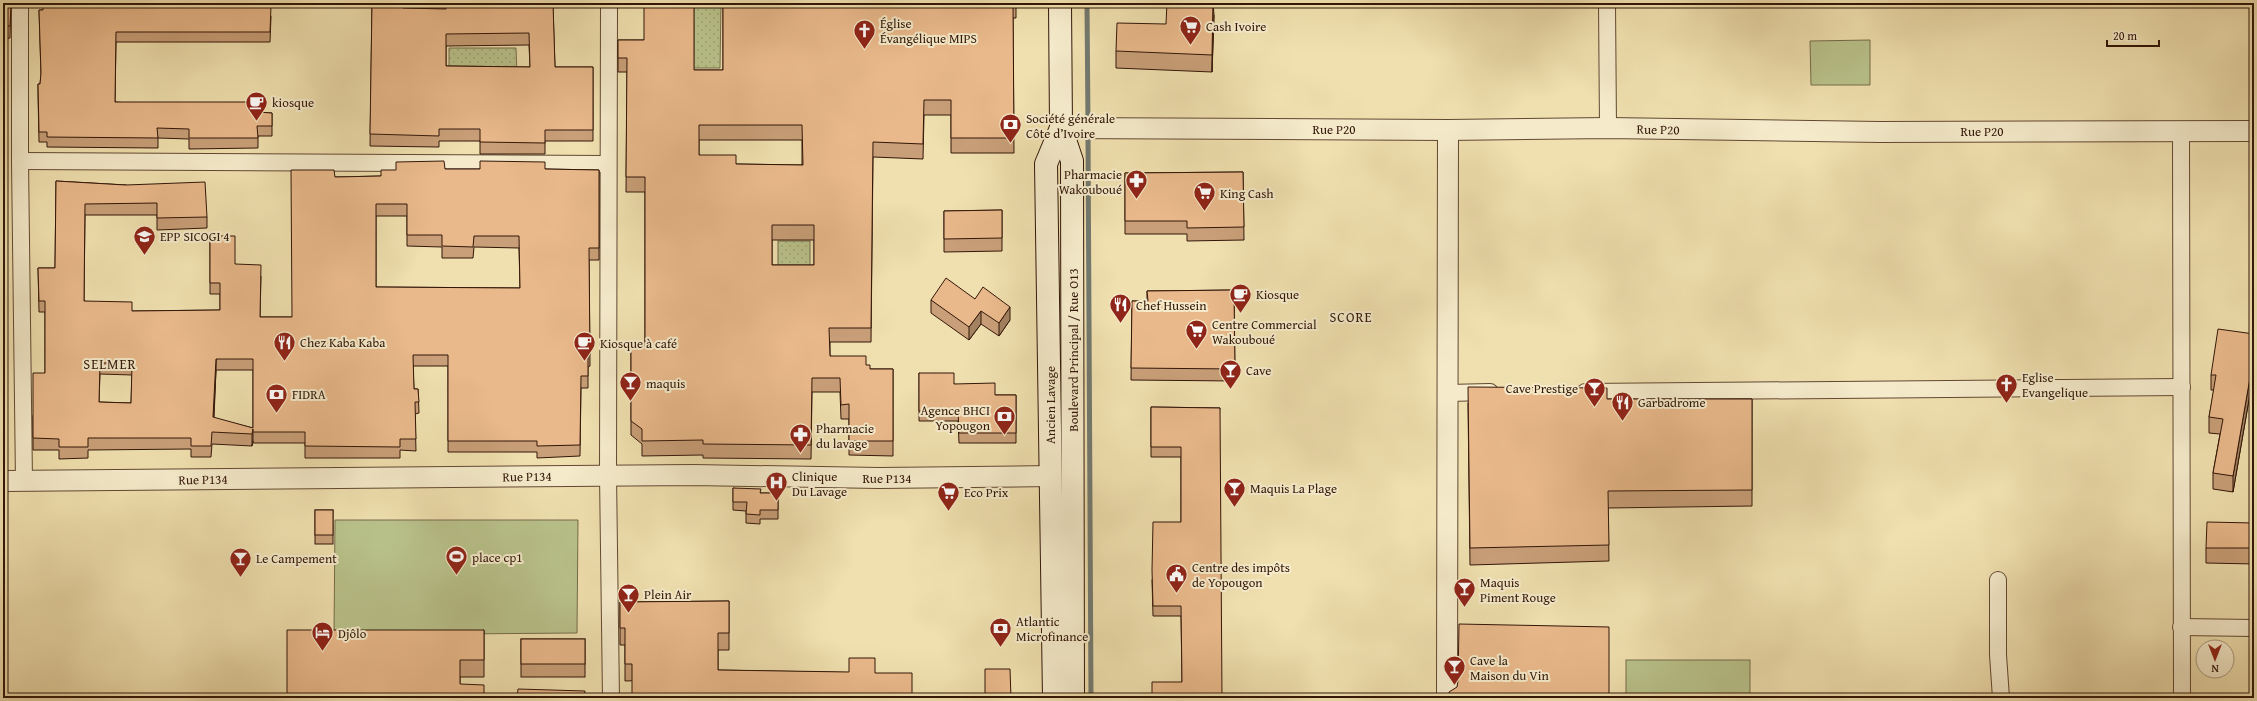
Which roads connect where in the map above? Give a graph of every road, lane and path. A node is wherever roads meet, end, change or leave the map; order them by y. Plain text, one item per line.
1 (20, 3) edge
2 (608, 3) edge
3 (1060, 3) edge
4 (1607, 3) edge
5 (1061, 128) junction
6 (1608, 128) junction
7 (1448, 130) junction
8 (2254, 130) edge
9 (2181, 131) junction
10 (20, 161) junction
11 (608, 164) junction
12 (2182, 387) junction
13 (1502, 392) edge
14 (1573, 392) edge
15 (1447, 393) junction
16 (608, 476) junction
17 (1051, 476) junction
18 (3, 481) edge
19 (24, 481) junction
20 (1998, 580) dead end
21 (2181, 627) junction
22 (2254, 628) edge
23 (1054, 692) edge
24 (611, 698) edge
25 (1073, 698) edge
26 (1447, 698) edge
27 (2002, 698) edge
28 (2182, 698) edge

1 - 10 street
2 - 11 street
3 - 5 main road, Boulevard Principal / Rue O13
4 - 6 street
5 - 7 street, Rue P20
5 - 17 main road, Ancien Lavage
5 - 25 main road, Boulevard Principal / Rue O13
6 - 7 street, Rue P20
6 - 9 street, Rue P20
7 - 15 street
8 - 9 street, Rue P20
9 - 12 street
10 - 11 street
10 - 19 street
11 - 16 street
12 - 14 street
12 - 21 street
13 - 15 street
15 - 26 street
16 - 17 street, Rue P134
16 - 19 street, Rue P134
16 - 24 street
17 - 23 main road, Ancien Lavage
18 - 19 street, Rue P134
20 - 27 street
21 - 22 street
21 - 28 street

